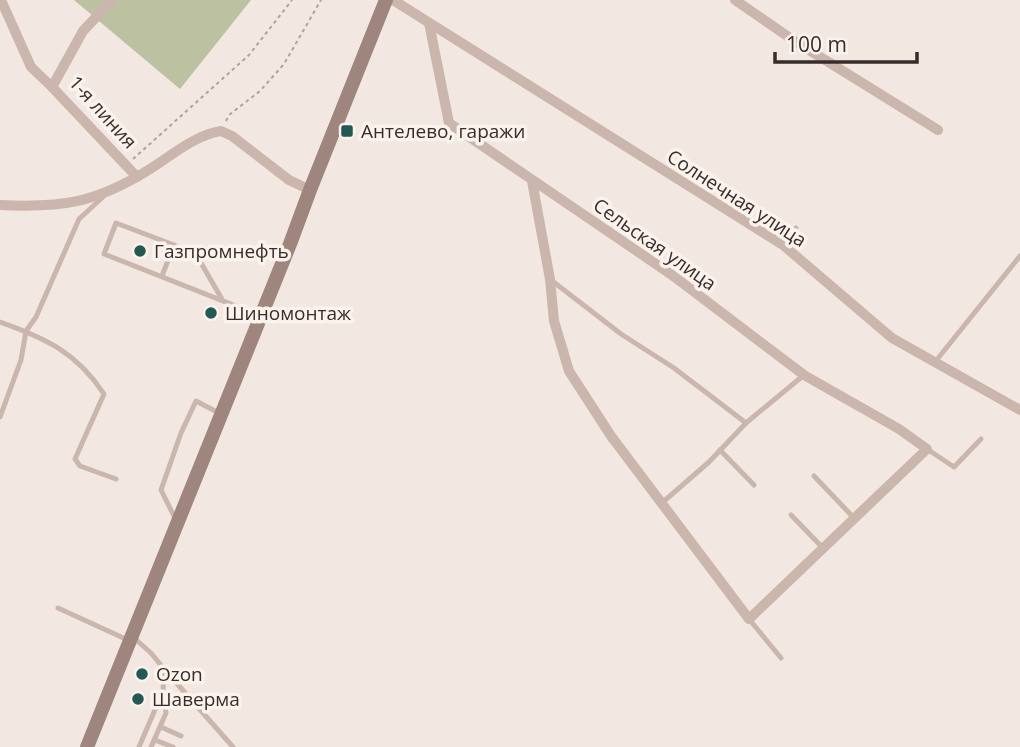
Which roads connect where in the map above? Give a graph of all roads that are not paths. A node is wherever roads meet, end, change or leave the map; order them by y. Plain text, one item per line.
1 (1, 0) edge
2 (112, 0) edge
3 (386, 0) edge
4 (393, 0) edge
5 (735, 0) edge
6 (429, 23) junction
7 (52, 87) junction
8 (938, 130) dead end
9 (137, 177) junction
10 (532, 181) junction
11 (310, 190) junction
12 (105, 195) junction
13 (0, 205) edge
14 (796, 228) dead end
15 (174, 245) junction
16 (783, 245) junction
17 (1020, 256) edge
18 (162, 276) junction
19 (550, 279) junction
20 (223, 301) junction
21 (261, 316) junction
22 (0, 322) edge
23 (26, 331) junction
24 (934, 363) junction
25 (804, 375) junction
26 (1020, 410) edge
27 (222, 414) junction
28 (0, 417) edge
29 (746, 423) junction
30 (981, 439) dead end
31 (927, 449) junction
32 (720, 450) junction
33 (814, 476) dead end
34 (116, 479) dead end
35 (754, 485) dead end
36 (663, 502) junction
37 (791, 515) dead end
38 (854, 518) junction
39 (178, 523) junction
40 (823, 548) junction
41 (58, 608) dead end
42 (749, 619) junction
43 (131, 638) junction
44 (781, 658) dead end
45 (164, 669) junction
46 (163, 691) junction
47 (161, 727) junction
48 (181, 736) dead end
49 (155, 740) junction
50 (140, 745) edge
51 (87, 747) edge
52 (150, 747) edge
53 (173, 747) edge
54 (233, 747) edge

1 - 7 street
2 - 7 street, 1-я линия
3 - 11 main road
4 - 6 street, Солнечная улица
5 - 8 street
6 - 10 street, Сельская улица
6 - 16 street, Солнечная улица
7 - 9 street, 1-я линия
9 - 11 street
9 - 12 street
10 - 19 street
10 - 25 street, Сельская улица
11 - 21 main road
12 - 13 street
12 - 23 lane
14 - 16 lane
15 - 18 lane
15 - 18 lane
15 - 20 lane
16 - 24 street, Солнечная улица
17 - 24 lane
18 - 20 lane
19 - 29 lane
19 - 36 street
20 - 21 lane
21 - 27 main road
22 - 23 lane
23 - 28 lane
23 - 34 lane
24 - 26 street, Солнечная улица
25 - 29 lane
25 - 31 street, Сельская улица
27 - 39 main road
27 - 39 lane
29 - 32 lane
30 - 31 lane
31 - 38 street
32 - 35 lane
32 - 36 lane
33 - 38 lane
36 - 42 street
37 - 40 lane
38 - 40 street
39 - 43 main road
40 - 42 street
41 - 43 lane
42 - 44 lane
43 - 45 lane
43 - 51 main road
45 - 46 lane
45 - 54 lane
46 - 47 lane
46 - 50 lane
47 - 48 lane
47 - 49 lane
49 - 52 lane
49 - 53 lane
50 - 52 lane

